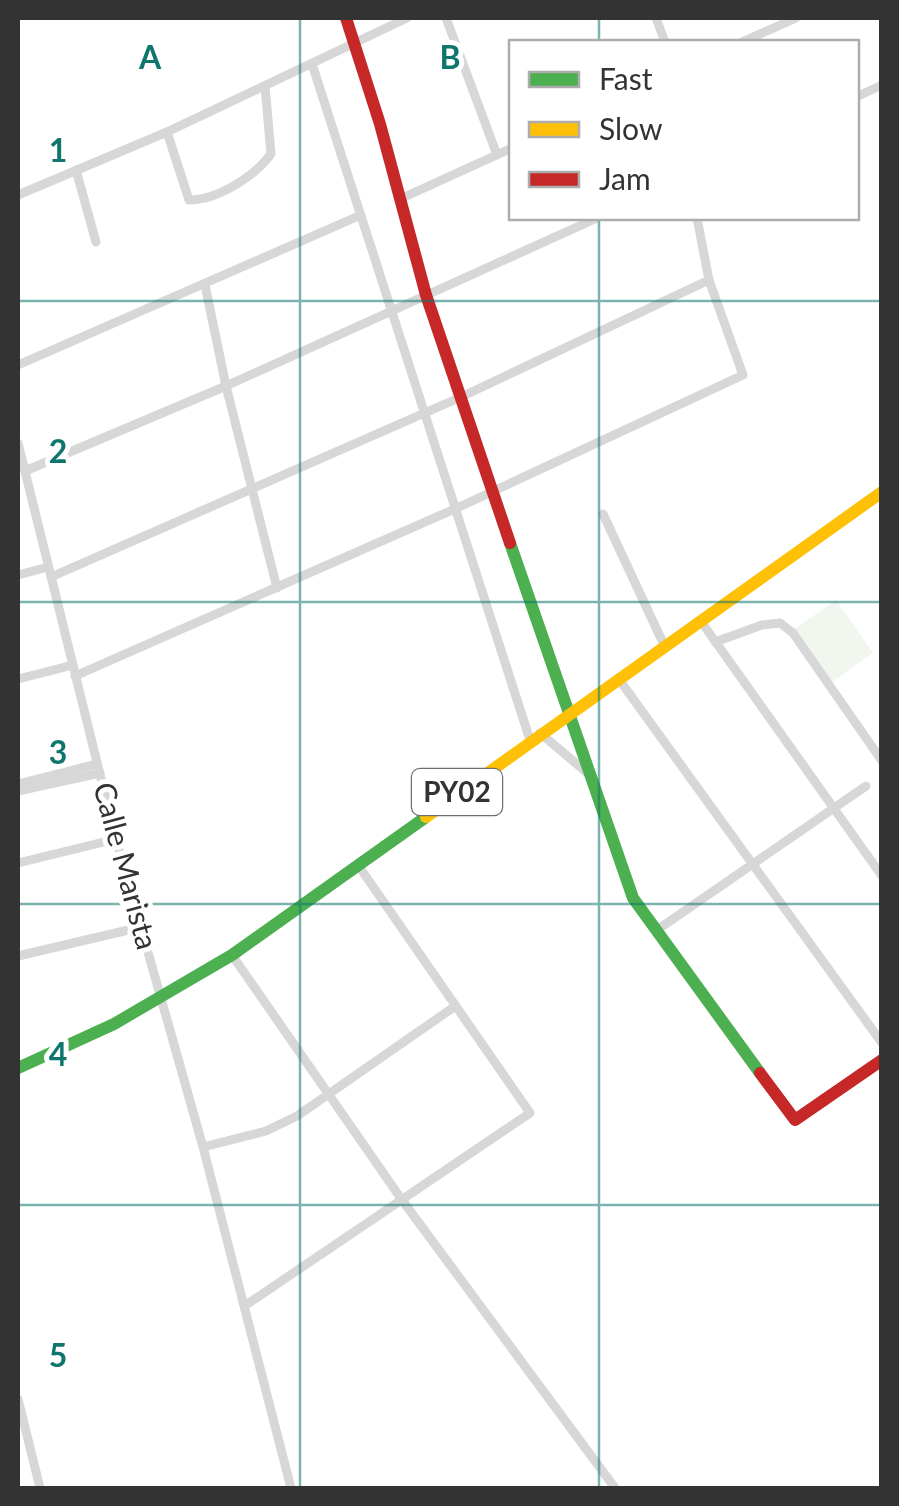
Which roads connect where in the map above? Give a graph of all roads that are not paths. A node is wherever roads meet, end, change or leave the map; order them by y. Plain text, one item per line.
1 (346, 18) edge
2 (407, 18) edge
3 (446, 18) edge
4 (796, 18) edge
5 (355, 40) junction
6 (746, 40) edge
7 (312, 64) junction
8 (882, 85) edge
9 (265, 86) junction
10 (859, 96) edge
11 (168, 132) junction
12 (509, 149) edge
13 (497, 154) junction
14 (76, 170) junction
15 (18, 194) edge
16 (400, 198) junction
17 (360, 215) junction
18 (592, 220) edge
19 (697, 220) edge
20 (96, 242) dead end
21 (709, 280) junction
22 (204, 285) junction
23 (426, 295) junction
24 (391, 309) junction
25 (18, 366) edge
26 (226, 386) junction
27 (461, 397) junction
28 (424, 413) junction
29 (18, 443) edge
30 (20, 459) edge
31 (24, 471) junction
32 (492, 489) junction
33 (251, 490) junction
34 (882, 492) edge
35 (457, 508) junction
36 (603, 514) dead end
37 (50, 572) junction
38 (18, 575) edge
39 (277, 588) junction
40 (700, 620) junction
41 (715, 642) junction
42 (664, 646) junction
43 (74, 670) junction
44 (18, 678) edge
45 (618, 678) junction
46 (568, 713) junction
47 (536, 737) junction
48 (882, 761) edge
49 (99, 768) junction
50 (592, 776) junction
51 (866, 786) dead end
52 (18, 787) edge
53 (834, 808) junction
54 (116, 840) junction
55 (18, 863) edge
56 (752, 863) junction
57 (358, 864) junction
58 (882, 876) edge
59 (140, 927) junction
60 (656, 930) junction
61 (232, 955) junction
62 (18, 956) edge
63 (162, 998) junction
64 (454, 1007) junction
65 (882, 1042) edge
66 (882, 1060) edge
67 (18, 1068) edge
68 (328, 1095) junction
69 (203, 1147) junction
70 (402, 1200) junction
71 (246, 1305) junction
72 (18, 1399) edge
73 (40, 1488) edge
74 (291, 1488) edge
75 (615, 1488) edge

1 - 5 street
2 - 5 street
3 - 13 street
4 - 6 street
5 - 7 street
5 - 16 street
7 - 9 street
7 - 17 street
8 - 10 street
9 - 11 street
9 - 11 street
11 - 14 street
12 - 13 street
13 - 16 street
14 - 15 street
14 - 20 street
16 - 23 street
17 - 22 street
17 - 24 street
18 - 23 street
19 - 21 street
21 - 27 street
21 - 32 street
22 - 25 street
22 - 26 street
23 - 24 street
23 - 27 street
24 - 26 street
24 - 28 street
26 - 31 street
26 - 33 street
27 - 28 street
27 - 32 street
28 - 33 street
28 - 35 street
29 - 30 street, Calle Marista
30 - 31 street, Calle Marista
31 - 37 street, Calle Marista
32 - 35 street
32 - 46 street
33 - 37 street
33 - 39 street
34 - 40 street, PY02
35 - 39 street
35 - 47 street
36 - 42 street
37 - 38 street
37 - 43 street, Calle Marista
39 - 43 street
40 - 41 street
40 - 42 street, PY02
41 - 48 street
41 - 53 street
42 - 45 street, PY02
43 - 44 street
43 - 49 street, Calle Marista
45 - 46 street, PY02
45 - 56 street
46 - 47 street, PY02
46 - 50 street
47 - 50 street
47 - 57 street, PY02
49 - 52 street
49 - 54 street, Calle Marista
50 - 60 street
51 - 53 street
53 - 56 street
53 - 58 street
54 - 55 street
54 - 59 street, Calle Marista
56 - 60 street
56 - 65 street
57 - 61 street, PY02
57 - 64 street
59 - 62 street
59 - 63 street, Calle Marista
60 - 66 street
61 - 63 street, PY02
61 - 68 street
63 - 67 street, PY02
63 - 69 street, Calle Marista
64 - 68 street
64 - 70 street
68 - 69 street
68 - 70 street
69 - 71 street, Calle Marista
70 - 71 street
70 - 75 street
71 - 74 street, Calle Marista
72 - 73 street

